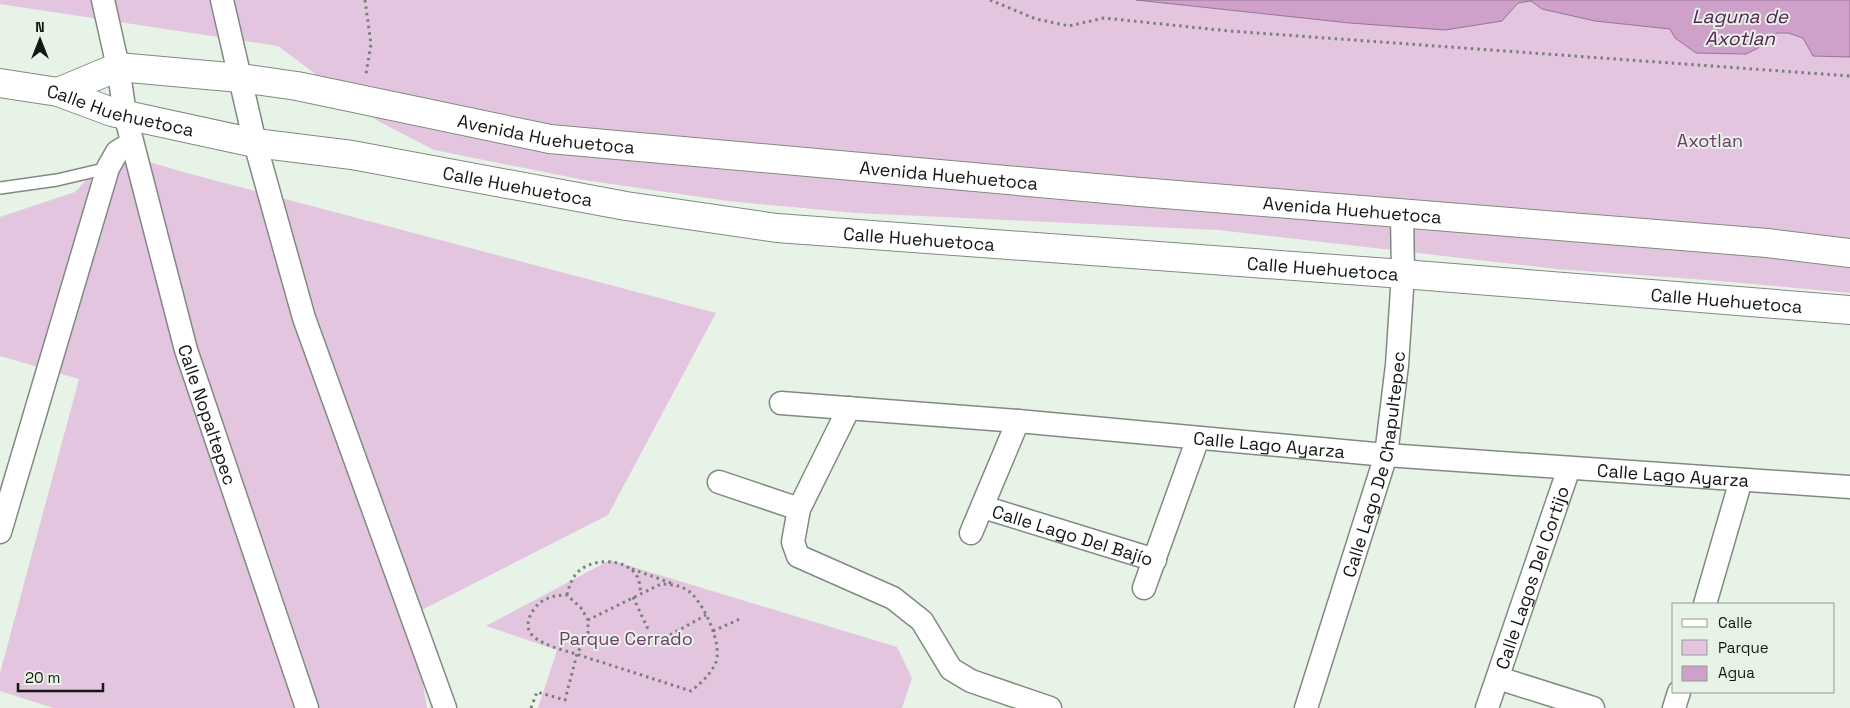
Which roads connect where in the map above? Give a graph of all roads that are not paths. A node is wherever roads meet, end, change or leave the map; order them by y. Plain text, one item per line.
1 (103, 0) edge
2 (222, 0) edge
3 (118, 67) junction
4 (240, 78) junction
5 (0, 83) edge
6 (58, 92) junction
7 (125, 114) junction
8 (132, 143) junction
9 (255, 143) junction
10 (108, 168) junction
11 (0, 188) edge
12 (1402, 214) junction
13 (1850, 252) edge
14 (1403, 274) junction
15 (1850, 310) edge
16 (781, 403) dead end
17 (849, 408) junction
18 (1018, 421) junction
19 (1198, 438) junction
20 (1386, 455) junction
21 (1569, 468) junction
22 (1742, 480) junction
23 (719, 482) dead end
24 (1850, 487) edge
25 (983, 506) junction
26 (799, 509) junction
27 (0, 532) edge
28 (971, 533) dead end
29 (1155, 560) junction
30 (1144, 588) dead end
31 (1705, 603) edge
32 (1498, 678) junction
33 (1679, 693) edge
34 (307, 708) edge
35 (445, 708) edge
36 (1050, 708) edge
37 (1306, 708) edge
38 (1487, 708) edge
39 (1593, 708) edge
40 (1674, 708) edge

1 - 3 street, Calle Nopaltepec
2 - 4 street
3 - 4 main road, Avenida Huehuetoca
3 - 6 main road, Avenida Huehuetoca
3 - 7 street, Calle Nopaltepec
4 - 9 street
4 - 12 main road, Avenida Huehuetoca
5 - 6 main road, Calle Huehuetoca
6 - 7 main road, Calle Huehuetoca
7 - 8 street, Calle Nopaltepec
7 - 9 main road, Calle Huehuetoca
8 - 10 street
8 - 34 street, Calle Nopaltepec
9 - 14 main road, Calle Huehuetoca
9 - 35 street
10 - 11 lane
10 - 27 street
12 - 13 main road, Avenida Huehuetoca
12 - 14 street, Calle Lago De Chapultepec
14 - 15 main road, Calle Huehuetoca
14 - 20 street, Calle Lago De Chapultepec
16 - 17 street, Calle Lago Ayarza
17 - 18 street, Calle Lago Ayarza
17 - 26 street
18 - 19 street, Calle Lago Ayarza
18 - 25 street, Calle Lago Del Bajío
19 - 20 street, Calle Lago Ayarza
19 - 29 street, Calle Lago Del Bajío
20 - 21 street, Calle Lago Ayarza
20 - 37 street, Calle Lago De Chapultepec
21 - 22 street, Calle Lago Ayarza
21 - 32 street, Calle Lagos Del Cortijo
22 - 24 street, Calle Lago Ayarza
22 - 31 street
23 - 26 street
25 - 28 street
25 - 29 street, Calle Lago Del Bajío
26 - 36 street
29 - 30 street
32 - 38 street
32 - 39 street, Calle Lagos Del Cortijo
33 - 40 street

